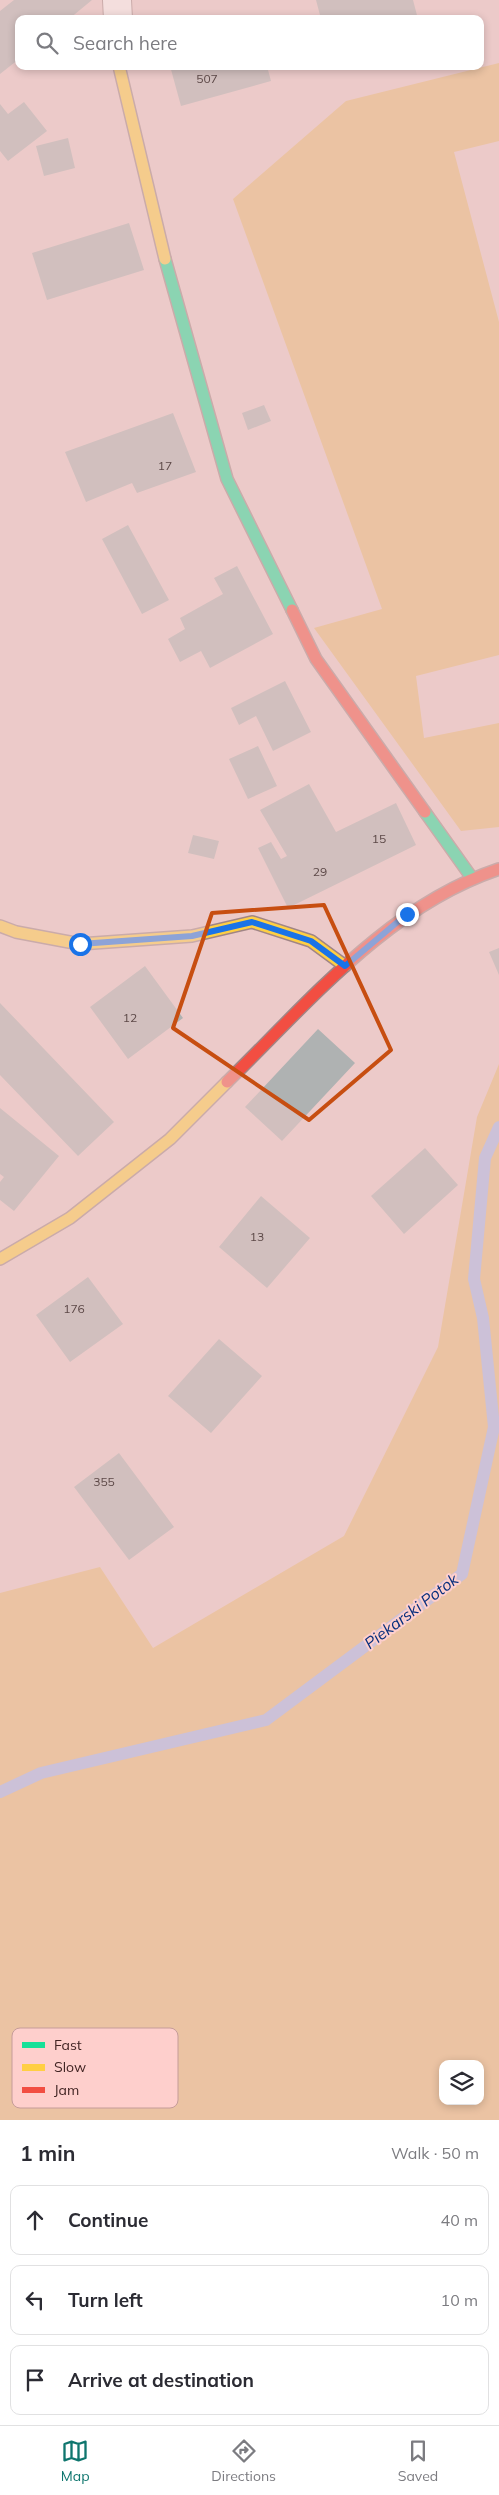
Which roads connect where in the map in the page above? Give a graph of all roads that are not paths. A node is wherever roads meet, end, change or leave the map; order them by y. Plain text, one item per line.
1 (118, 0) edge
2 (118, 15) edge
3 (120, 70) edge
4 (499, 870) edge
5 (472, 878) junction
6 (0, 926) edge
7 (345, 966) junction
8 (0, 1259) edge

1 - 2 street
3 - 5 street
4 - 5 street
5 - 7 street
6 - 7 street
7 - 8 street

